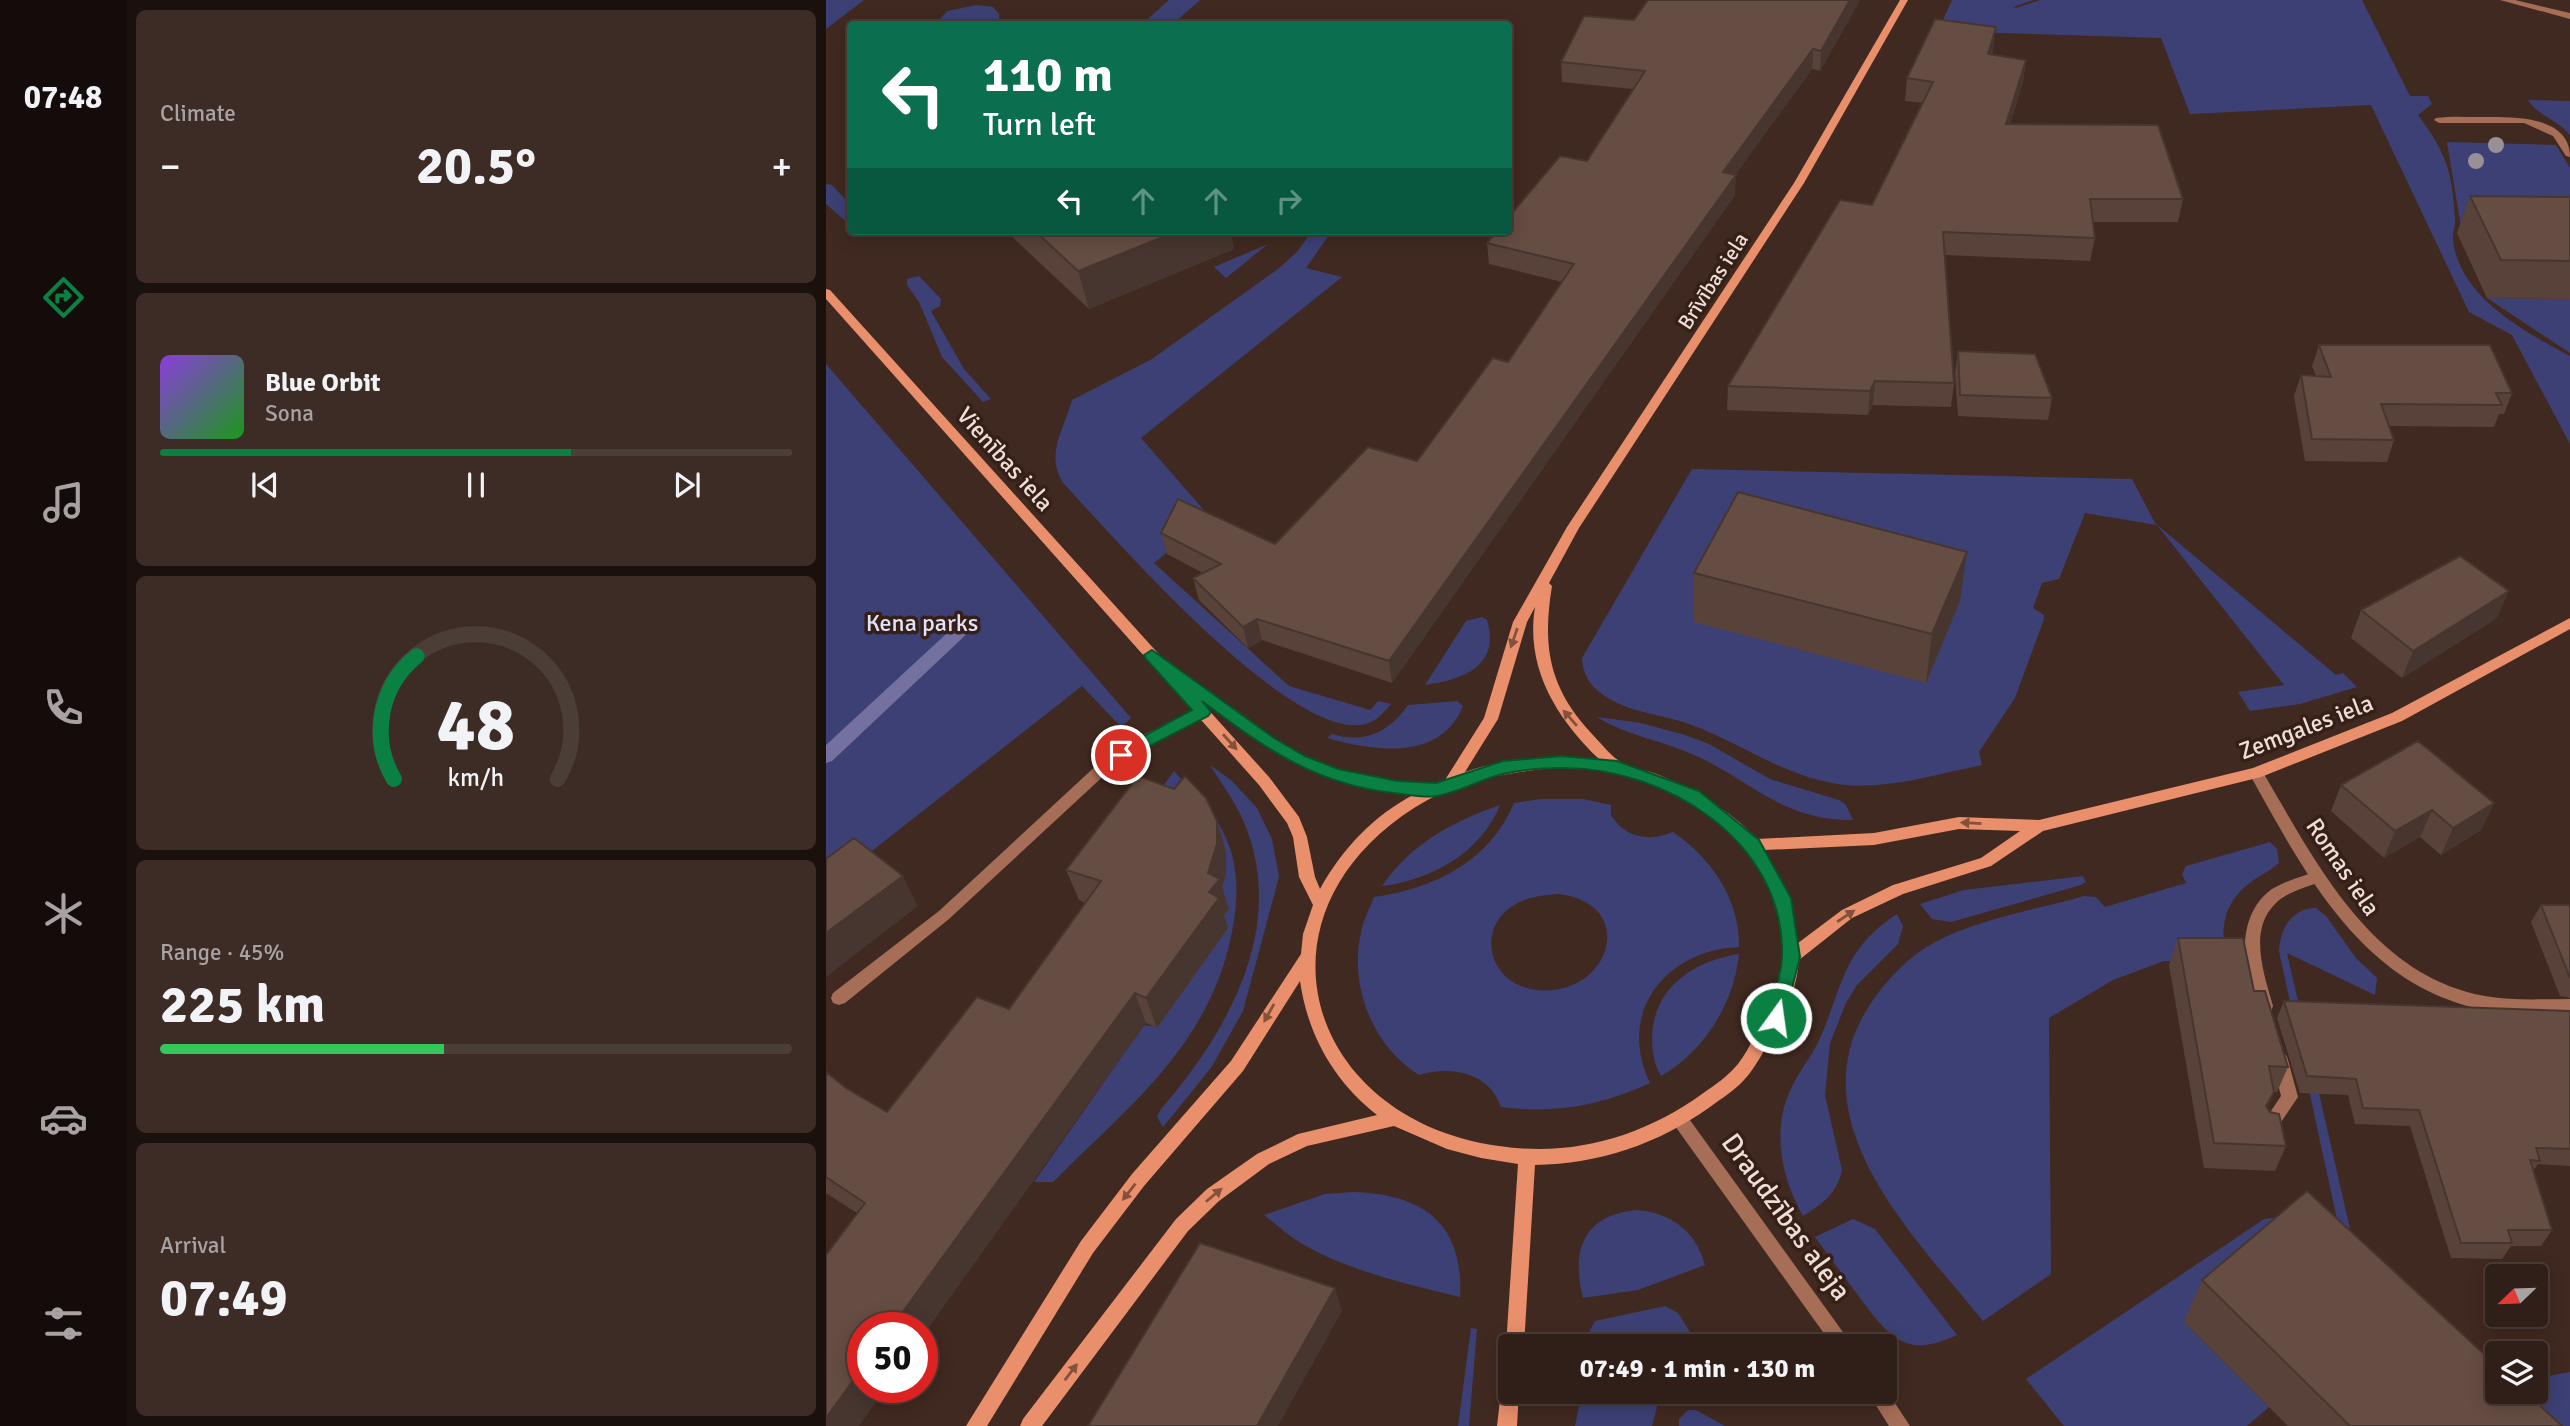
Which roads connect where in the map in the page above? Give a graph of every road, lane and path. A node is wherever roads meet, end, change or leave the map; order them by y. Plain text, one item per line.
1 (1904, 0) edge
2 (2504, 0) edge
3 (2570, 16) edge
4 (2439, 120) dead end
5 (2570, 154) edge
6 (826, 292) edge
7 (1547, 578) junction
8 (2570, 622) edge
9 (1152, 655) junction
10 (1203, 712) junction
11 (1617, 767) junction
12 (2256, 773) junction
13 (1443, 787) junction
14 (2039, 826) junction
15 (1753, 845) junction
16 (2318, 877) junction
17 (1320, 904) junction
18 (1307, 957) junction
19 (1791, 957) junction
20 (839, 998) dead end
21 (2570, 1006) edge
22 (2269, 1021) edge
23 (2276, 1047) edge
24 (1393, 1119) junction
25 (1681, 1121) junction
26 (2266, 1130) edge
27 (1527, 1158) junction
28 (1516, 1334) edge
29 (1835, 1334) edge
30 (1509, 1404) edge
31 (1884, 1404) edge
32 (976, 1426) edge
33 (1030, 1426) edge
34 (1507, 1426) edge
35 (1900, 1426) edge

1 - 7 main road, Brīvības iela
2 - 3 street
4 - 5 street
6 - 9 main road, Vienības iela
11 -> 7 main road
7 -> 13 main road
8 - 12 main road, Zemgales iela
9 - 10 main road
9 - 13 main road
10 -> 17 main road
10 - 20 street
11 - 13 main road
11 - 15 main road
12 - 14 main road, Zemgales iela
12 - 16 street, Romas iela
13 - 17 main road
14 -> 15 main road
19 -> 14 main road
15 - 19 main road
16 - 21 street, Romas iela
16 - 22 street
17 - 18 main road
18 - 24 main road
18 -> 32 main road
19 - 25 main road
23 - 26 street
24 - 27 main road
33 -> 24 main road
25 - 27 main road
25 - 29 street, Draudzības aleja
27 - 28 main road
30 - 34 main road
31 - 35 street

